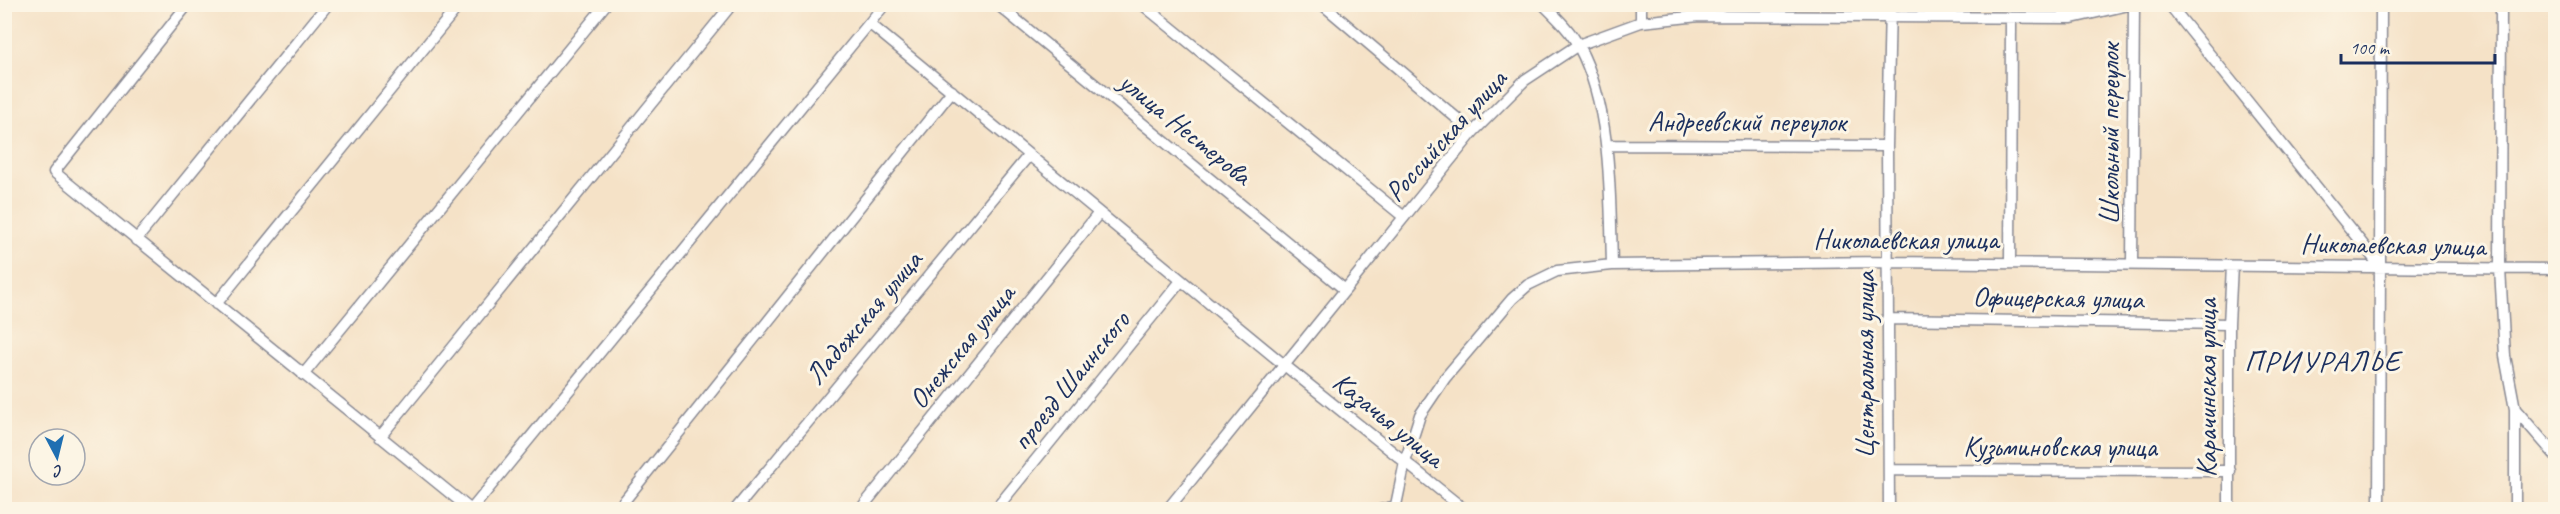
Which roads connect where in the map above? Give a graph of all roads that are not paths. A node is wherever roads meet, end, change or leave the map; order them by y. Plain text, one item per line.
1 (188, 4) edge
2 (328, 4) edge
3 (460, 4) edge
4 (606, 4) edge
5 (732, 4) edge
6 (885, 4) edge
7 (996, 4) edge
8 (1142, 4) edge
9 (1322, 4) edge
10 (1543, 4) edge
11 (1641, 4) edge
12 (1767, 4) edge
13 (1890, 4) edge
14 (2133, 4) edge
15 (2169, 4) edge
16 (2381, 4) edge
17 (2500, 4) edge
18 (1767, 17) junction
19 (1890, 17) junction
20 (2011, 18) junction
21 (1641, 22) junction
22 (870, 24) junction
23 (1578, 45) junction
24 (952, 91) junction
25 (1473, 132) junction
26 (1607, 145) junction
27 (1887, 146) junction
28 (1029, 155) junction
29 (1099, 213) junction
30 (1404, 217) junction
31 (136, 240) junction
32 (1888, 262) junction
33 (2010, 263) junction
34 (2132, 264) junction
35 (1611, 265) junction
36 (2232, 266) junction
37 (2381, 267) junction
38 (2500, 269) junction
39 (2556, 269) edge
40 (1181, 281) junction
41 (1344, 290) junction
42 (216, 304) junction
43 (1887, 319) junction
44 (2229, 324) junction
45 (1283, 364) junction
46 (303, 375) junction
47 (2515, 409) junction
48 (380, 437) junction
49 (2556, 456) edge
50 (1405, 462) junction
51 (1889, 470) junction
52 (2230, 471) junction
53 (1395, 508) edge
54 (471, 510) edge
55 (617, 510) edge
56 (735, 510) edge
57 (860, 510) edge
58 (995, 510) edge
59 (1167, 510) edge
60 (1380, 510) edge
61 (1465, 510) edge
62 (1889, 510) edge
63 (2229, 510) edge
64 (2379, 510) edge
65 (2516, 510) edge

1 - 31 street
2 - 31 street
3 - 42 street
4 - 46 street
5 - 48 street
6 - 22 street
7 - 41 street, улица Нестерова
8 - 30 street
9 - 25 street
10 - 23 street
11 - 21 street
12 - 18 street
13 - 19 street, Центральная улица
14 - 20 street, Российская улица
14 - 34 street, Школьный переулок
15 - 37 street
16 - 37 street
17 - 38 street
18 - 19 street, Российская улица
18 - 21 street, Российская улица
19 - 20 street, Российская улица
19 - 27 street, Центральная улица
20 - 33 street
21 - 23 street, Российская улица
22 - 24 street
22 - 54 street
23 - 25 street, Российская улица
23 - 26 street
24 - 28 street
24 - 55 street
25 - 30 street, Российская улица
26 - 27 street, Андреевский переулок
26 - 35 street
27 - 32 street, Центральная улица
28 - 29 street
28 - 56 street, Ладожская улица
29 - 40 street
29 - 57 street, Онежская улица
30 - 41 street, Российская улица
31 - 42 street
32 - 33 street, Николаевская улица
32 - 35 street, Николаевская улица
32 - 43 street, Центральная улица
33 - 34 street, Николаевская улица
34 - 36 street, Николаевская улица
35 - 50 street, Николаевская улица
36 - 37 street, Николаевская улица
36 - 44 street, Карачинская улица
37 - 38 street, Николаевская улица
37 - 64 street
38 - 39 street, Николаевская улица
38 - 47 street
40 - 45 street
40 - 58 street, проезд Шаинского
41 - 45 street, Российская улица
42 - 46 street
43 - 44 street, Офицерская улица
43 - 51 street, Центральная улица
44 - 52 street, Карачинская улица
45 - 50 street, Казачья улица
45 - 59 street, Российская улица
46 - 48 street
47 - 49 street
47 - 65 street
48 - 54 street
50 - 53 street, Николаевская улица
50 - 61 street, Казачья улица
51 - 52 street, Кузьминовская улица
51 - 62 street, Центральная улица
52 - 63 street, Карачинская улица
53 - 60 street

